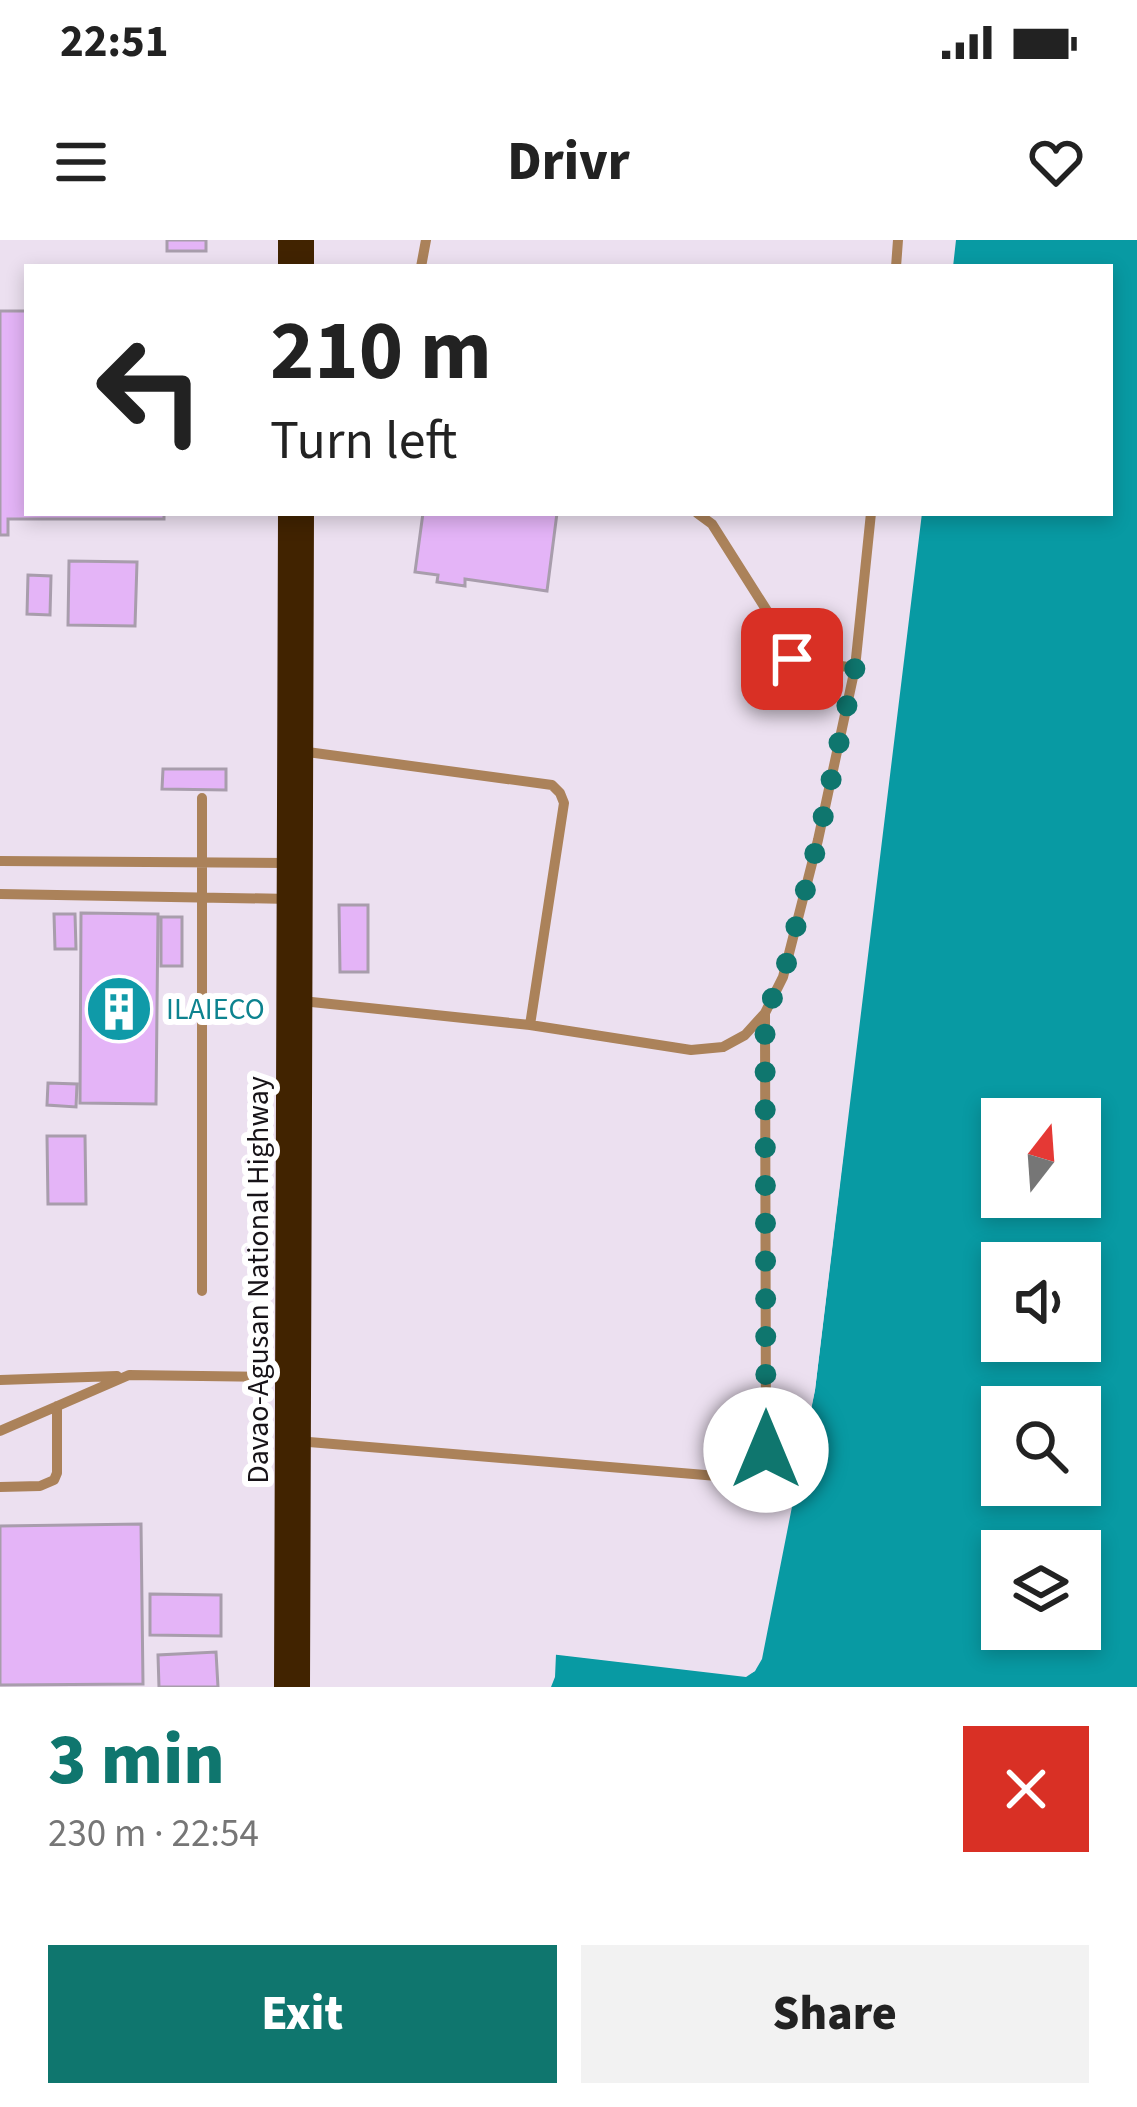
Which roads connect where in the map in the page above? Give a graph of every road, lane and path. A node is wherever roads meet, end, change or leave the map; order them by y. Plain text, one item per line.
1 (296, 516) edge
2 (701, 516) edge
3 (871, 516) edge
4 (855, 668) junction
5 (297, 751) junction
6 (202, 798) dead end
7 (0, 861) edge
8 (201, 863) junction
9 (296, 881) junction
10 (0, 894) edge
11 (200, 898) junction
12 (296, 1001) junction
13 (765, 1013) junction
14 (530, 1024) junction
15 (202, 1292) dead end
16 (128, 1375) junction
17 (293, 1377) junction
18 (0, 1380) edge
19 (57, 1406) junction
20 (0, 1431) edge
21 (293, 1440) junction
22 (0, 1487) edge
23 (292, 1687) edge

1 - 5 highway, Davao-Agusan National Highway
2 - 4 lane
3 - 4 lane
4 - 13 lane
5 - 9 highway, Davao-Agusan National Highway
5 - 14 lane
6 - 8 lane
7 - 8 lane
8 - 9 lane
8 - 11 lane
9 - 11 lane
9 - 12 highway, Davao-Agusan National Highway
10 - 11 lane
11 - 15 lane
12 - 14 lane
12 - 17 highway, Davao-Agusan National Highway
13 - 14 lane
13 - 21 lane
16 - 17 lane
16 - 18 lane
16 - 19 lane
17 - 21 highway, Davao-Agusan National Highway
19 - 20 lane
19 - 22 lane
21 - 23 highway, Davao-Agusan National Highway

